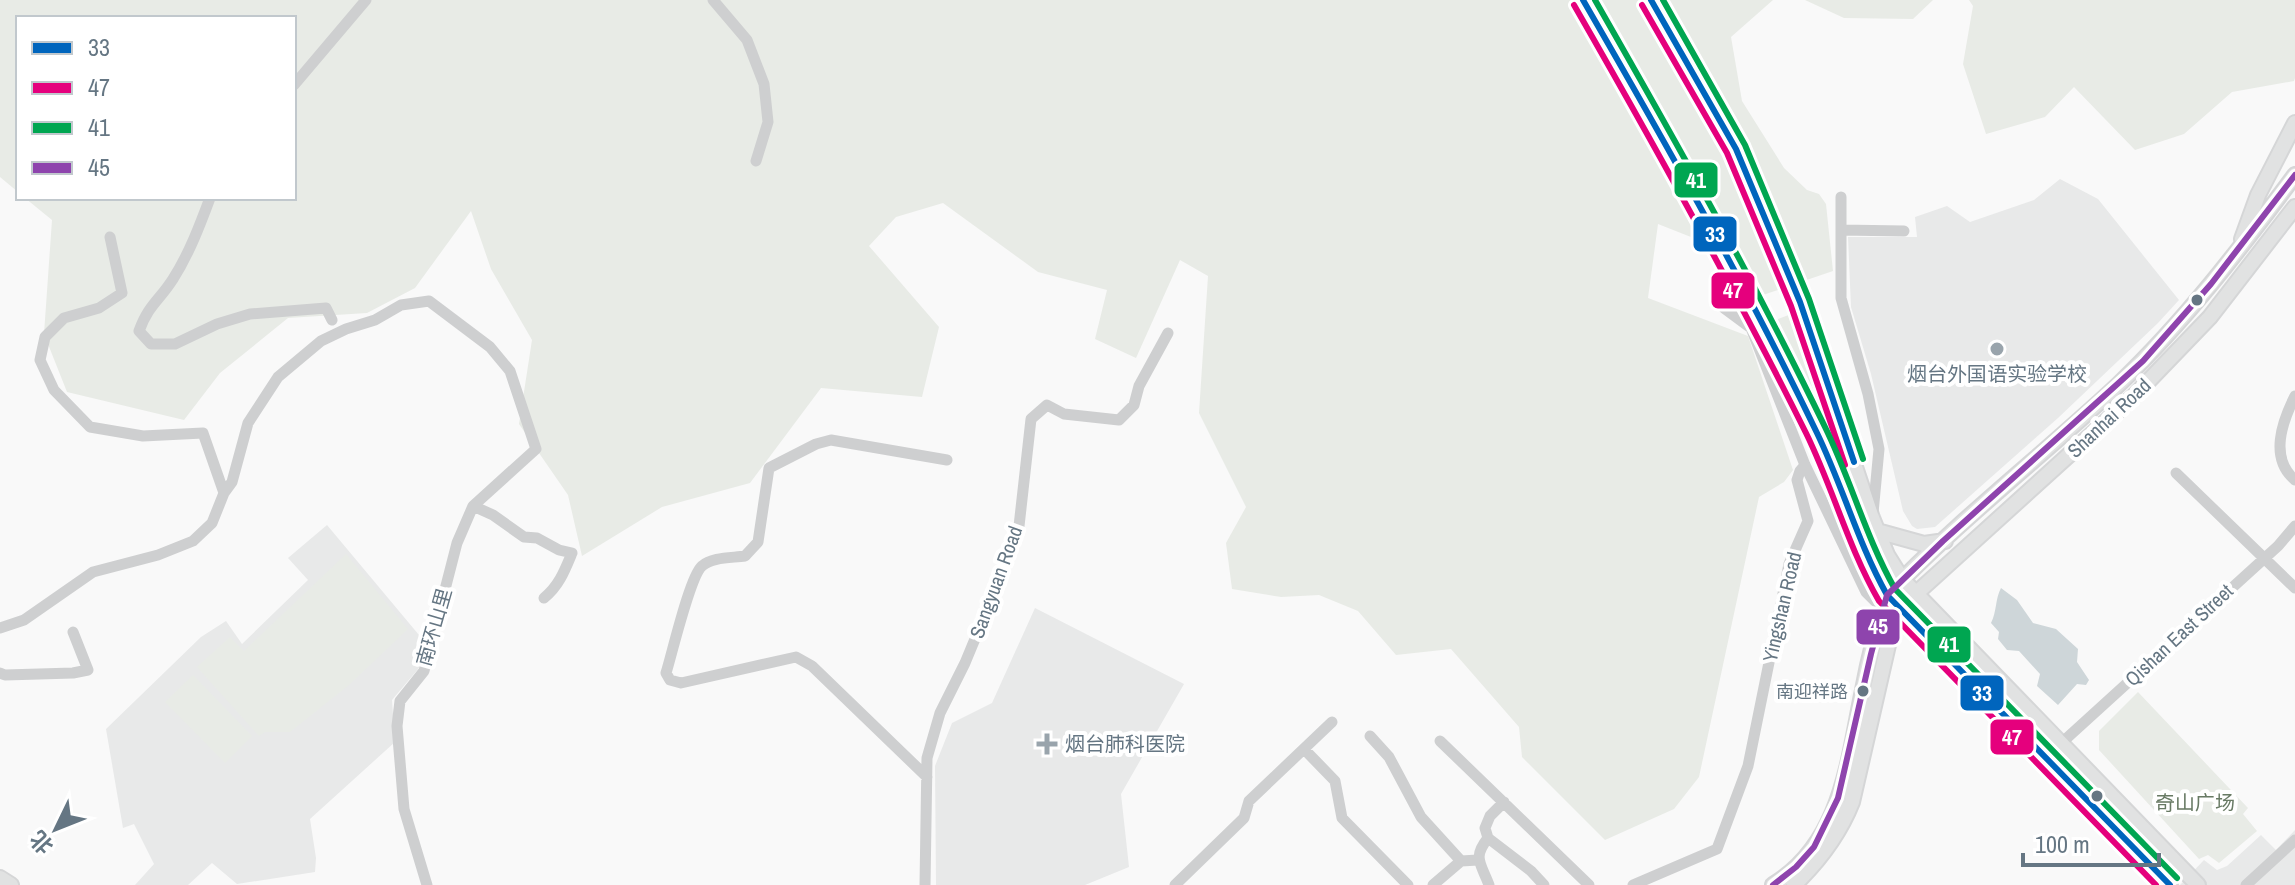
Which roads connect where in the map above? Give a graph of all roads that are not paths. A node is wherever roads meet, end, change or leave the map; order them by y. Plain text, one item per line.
1 (366, 0) edge
2 (713, 0) edge
3 (296, 83) edge
4 (2295, 123) edge
5 (756, 161) dead end
6 (2295, 175) edge
7 (1841, 197) dead end
8 (209, 200) edge
9 (2295, 207) edge
10 (1841, 230) junction
11 (1904, 231) dead end
12 (110, 237) dead end
13 (2241, 248) junction
14 (1800, 302) tunnel mouth
15 (1724, 308) dead end
16 (1759, 318) tunnel mouth
17 (332, 320) dead end
18 (1168, 333) dead end
19 (2295, 396) edge
20 (947, 460) dead end
21 (1805, 465) junction
22 (2176, 473) dead end
23 (2295, 480) edge
24 (224, 493) junction
25 (473, 506) junction
26 (1875, 524) junction
27 (2295, 526) edge
28 (1945, 541) junction
29 (2266, 557) junction
30 (1902, 579) junction
31 (2295, 588) edge
32 (1915, 593) junction
33 (1887, 595) junction
34 (544, 598) dead end
35 (1900, 608) junction
36 (0, 628) edge
37 (73, 632) dead end
38 (0, 673) edge
39 (1332, 722) dead end
40 (1370, 736) dead end
41 (1440, 741) dead end
42 (2061, 743) junction
43 (1304, 749) junction
44 (2046, 757) junction
45 (927, 777) junction
46 (1504, 802) junction
47 (1488, 838) junction
48 (2295, 840) edge
49 (1478, 860) junction
50 (1461, 861) junction
51 (0, 878) edge
52 (2166, 881) edge
53 (11, 885) edge
54 (427, 885) edge
55 (925, 885) edge
56 (1175, 885) edge
57 (1408, 885) edge
58 (1433, 885) edge
59 (1489, 885) edge
60 (1544, 885) edge
61 (1589, 885) edge
62 (1633, 885) edge
63 (1773, 885) edge
64 (1794, 885) edge
65 (2198, 885) edge
66 (2246, 885) edge

1 - 3 street
2 - 5 street
4 - 13 main road
6 - 13 main road, Shanhai Road
7 - 10 street
8 - 17 street
9 - 32 main road, Shanhai Road
10 - 11 street
10 - 26 street
12 - 24 street
13 - 28 main road, Shanhai Road
14 - 26 main road
15 - 21 street
16 - 33 main road
18 - 45 street, Sangyuan Road
19 - 23 street
20 - 45 street
21 - 33 street
21 - 62 street, Yingshan Road
22 - 29 street
24 - 25 street
24 - 36 street
25 - 34 street
25 - 54 street, 南环山里
26 - 28 main road
26 - 30 main road
27 - 29 street, Qishan East Street
28 - 30 main road, Shanhai Road
29 - 31 street
29 - 42 street, Qishan East Street
30 - 32 main road
30 - 33 main road, Shanhai Road
32 - 35 main road, Shanhai Road
32 - 42 main road
33 - 35 main road
33 - 63 main road
35 - 44 main road
35 - 64 main road
37 - 38 street
39 - 43 street
40 - 50 street
41 - 46 street
42 - 44 street, Qishan East Street
42 - 65 main road
43 - 56 street
43 - 57 street
44 - 52 main road
45 - 55 street, Sangyuan Road
46 - 47 street
46 - 61 street
47 - 49 street
47 - 60 street
48 - 66 street
49 - 50 street
49 - 59 street
50 - 58 street
51 - 53 main road

